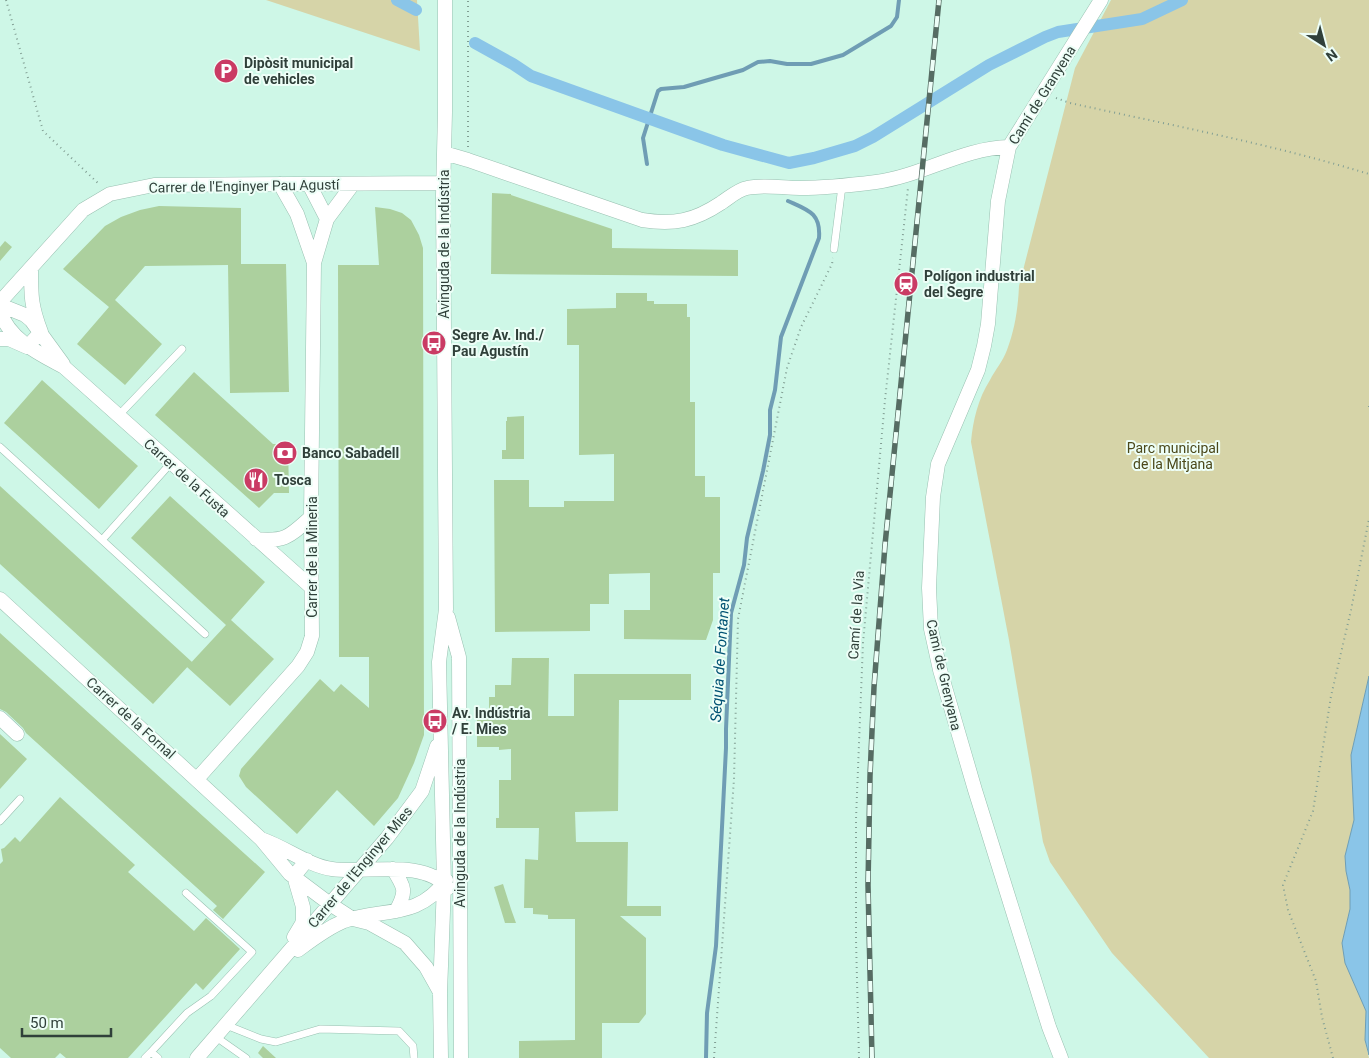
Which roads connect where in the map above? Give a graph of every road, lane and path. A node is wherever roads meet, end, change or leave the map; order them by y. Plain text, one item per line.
1 (6, 0) edge
2 (445, 0) edge
3 (468, 0) edge
4 (1100, 0) edge
5 (1042, 93) junction
6 (1008, 147) junction
7 (444, 153) junction
8 (468, 160) junction
9 (1369, 174) edge
10 (909, 175) junction
11 (443, 183) junction
12 (280, 184) junction
13 (309, 184) junction
14 (353, 184) junction
15 (842, 186) junction
16 (110, 194) junction
17 (297, 214) junction
18 (317, 230) junction
19 (834, 249) joint
20 (994, 256) joint
21 (314, 263) junction
22 (31, 268) junction
23 (0, 303) edge
24 (0, 311) edge
25 (41, 332) junction
26 (0, 339) edge
27 (27, 347) junction
28 (182, 349) dead end
29 (64, 367) junction
30 (1369, 406) edge
31 (1369, 411) edge
32 (118, 416) junction
33 (0, 447) edge
34 (171, 463) junction
35 (311, 517) junction
36 (1369, 519) edge
37 (256, 539) junction
38 (102, 540) junction
39 (311, 587) junction
40 (0, 599) edge
41 (446, 609) junction
42 (205, 634) dead end
43 (0, 718) edge
44 (17, 734) dead end
45 (440, 735) junction
46 (197, 779) junction
47 (20, 799) dead end
48 (0, 821) edge
49 (261, 838) junction
50 (307, 860) junction
51 (460, 860) junction
52 (393, 869) junction
53 (360, 870) junction
54 (294, 876) junction
55 (444, 884) junction
56 (186, 893) dead end
57 (330, 904) junction
58 (461, 905) junction
59 (396, 911) junction
60 (354, 919) junction
61 (279, 964) junction
62 (440, 993) junction
63 (226, 1025) junction
64 (216, 1037) junction
65 (151, 1052) junction
66 (146, 1058) edge
67 (158, 1058) edge
68 (197, 1058) edge
69 (246, 1058) edge
70 (414, 1058) edge
71 (441, 1058) edge
72 (461, 1058) edge
73 (714, 1058) edge
74 (859, 1058) edge
75 (1061, 1058) edge
76 (1333, 1058) edge

1 - 16 path
2 - 7 street, Avinguda de la Indústria
3 - 8 path
4 - 5 street, Camí de Granyena
5 - 6 street, Camí de Granyena
5 - 9 path
6 - 10 street
6 - 20 street, Camí de Granyena
7 - 8 street
7 - 11 street, Avinguda de la Indústria
8 - 15 street
10 - 15 street
10 - 74 path, Camí de la Via
11 - 14 street, Carrer de l'Enginyer Pau Agustí
11 - 41 street, Avinguda de la Indústria
12 - 13 street, Carrer de l'Enginyer Pau Agustí
12 - 16 street, Carrer de l'Enginyer Pau Agustí
12 - 17 street, Carrer de la Mineria
13 - 14 street, Carrer de l'Enginyer Pau Agustí
13 - 17 street
13 - 18 street, Carrer de la Mineria
14 - 18 street, Carrer de la Mineria
15 - 19 lane
16 - 22 street, Carrer de l'Enginyer Pau Agustí
17 - 18 street, Carrer de la Mineria
18 - 21 street, Carrer de la Mineria
18 - 21 street, Carrer de la Mineria
19 - 73 path
20 - 75 street, Camí de Grenyana
21 - 35 street, Carrer de la Mineria
22 - 23 street, Carrer de l'Enginyer Pau Agustí
22 - 25 street, Carrer de la Fusta
23 - 25 street, Carrer de la Fusta
24 - 27 street, Carrer de la Fusta
25 - 27 street
25 - 29 street, Carrer de la Fusta
26 - 27 street, Carrer de la Fusta
27 - 29 street, Carrer de la Fusta
28 - 32 lane
29 - 32 street, Carrer de la Fusta
30 - 31 path
32 - 34 street, Carrer de la Fusta
33 - 38 lane
34 - 37 street, Carrer de la Fusta
34 - 38 lane
35 - 37 street
35 - 39 street, Carrer de la Mineria
36 - 76 path
37 - 39 street, Carrer de la Fusta
38 - 42 lane
39 - 46 street, Carrer de la Mineria
40 - 46 street, Carrer de la Fornal
41 - 45 street, Avinguda de la Indústria
41 - 51 street, Avinguda de la Indústria
43 - 44 street
45 - 53 street, Carrer de l'Enginyer Mies
45 - 55 street, Avinguda de la Indústria
46 - 49 street, Carrer de la Fornal
47 - 48 lane
49 - 50 street, Carrer de la Fornal
49 - 54 street, Carrer de la Fornal
50 - 53 street, Carrer de la Fornal
50 - 54 street
51 - 55 street, Carrer de l'Enginyer Mies
51 - 58 street, Avinguda de la Indústria
52 - 53 street, Carrer de la Fornal
52 - 55 street, Carrer de la Fornal
52 - 59 street, Carrer de l'Enginyer Mies
53 - 57 street, Carrer de l'Enginyer Mies
54 - 57 street, Carrer de la Fornal
54 - 61 street
55 - 58 street, Carrer de la Fornal
55 - 59 street, Carrer de l'Enginyer Mies
55 - 62 street, Avinguda de la Indústria
56 - 65 lane
57 - 60 street, Carrer de la Fornal
57 - 61 street, Carrer de l'Enginyer Mies
58 - 72 street, Avinguda de la Indústria
59 - 60 street, Carrer de l'Enginyer Mies
60 - 61 street, Carrer de l'Enginyer Mies
60 - 62 street, Carrer de la Fornal
61 - 63 street, Carrer de l'Enginyer Mies
62 - 71 street, Avinguda de la Indústria
63 - 64 street, Carrer de l'Enginyer Mies
63 - 70 lane
64 - 68 street, Carrer de l'Enginyer Mies
64 - 69 lane
65 - 66 lane
65 - 67 lane

